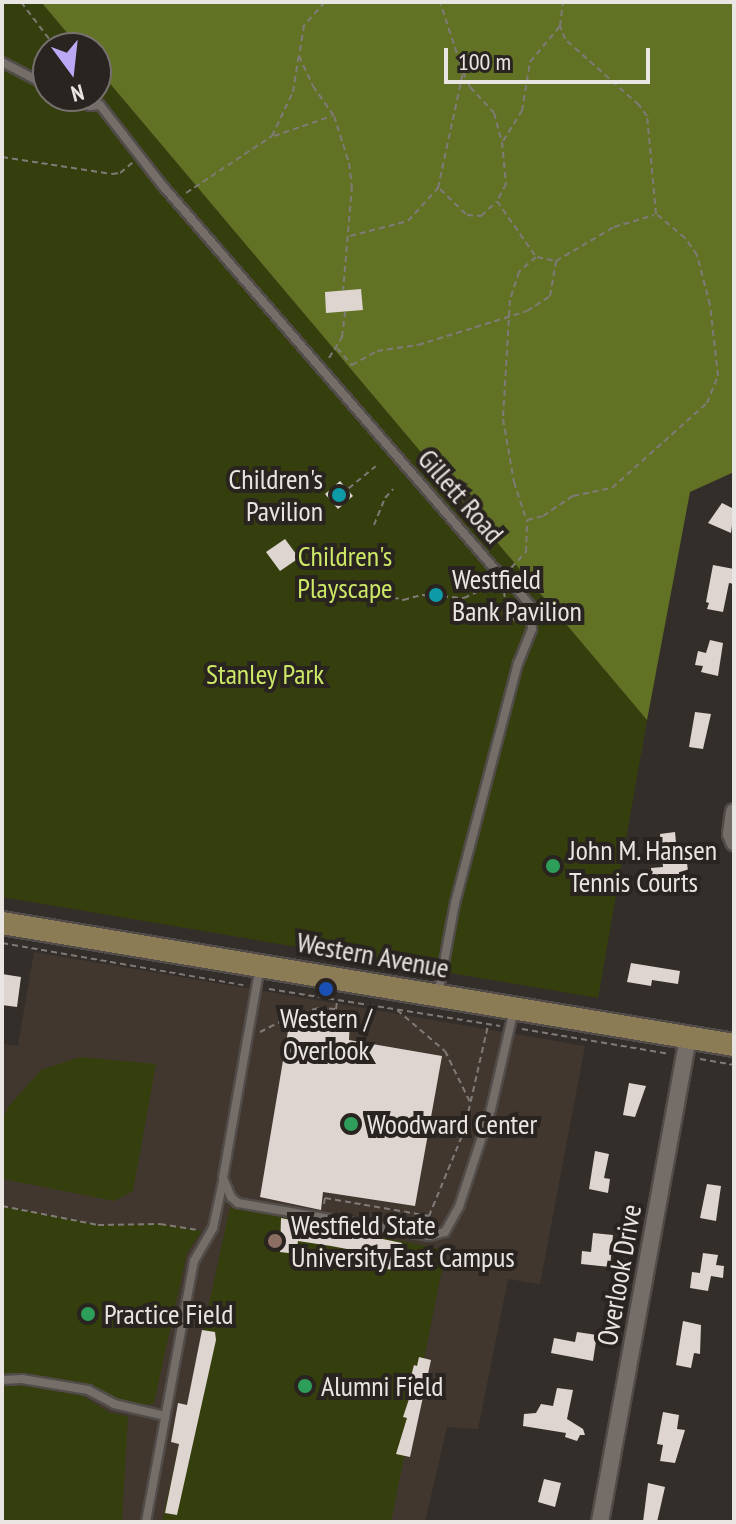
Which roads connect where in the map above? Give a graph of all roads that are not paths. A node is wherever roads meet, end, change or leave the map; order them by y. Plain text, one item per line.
1 (2, 62) edge
2 (32, 78) edge
3 (106, 112) edge
4 (734, 812) edge
5 (734, 842) edge
6 (2, 923) edge
7 (258, 977) junction
8 (437, 996) junction
9 (512, 1018) junction
10 (734, 1045) edge
11 (686, 1047) junction
12 (223, 1178) junction
13 (2, 1380) edge
14 (165, 1416) junction
15 (146, 1522) edge
16 (600, 1522) edge

1 - 2 lane
3 - 8 lane, Gillett Road
4 - 5 street
6 - 7 main road, Western Avenue
7 - 8 main road, Western Avenue
7 - 12 lane
8 - 9 main road, Western Avenue
9 - 11 main road, Western Avenue
9 - 12 lane
10 - 11 main road, Western Avenue
11 - 16 street, Overlook Drive
12 - 14 lane
13 - 14 lane
14 - 15 lane

